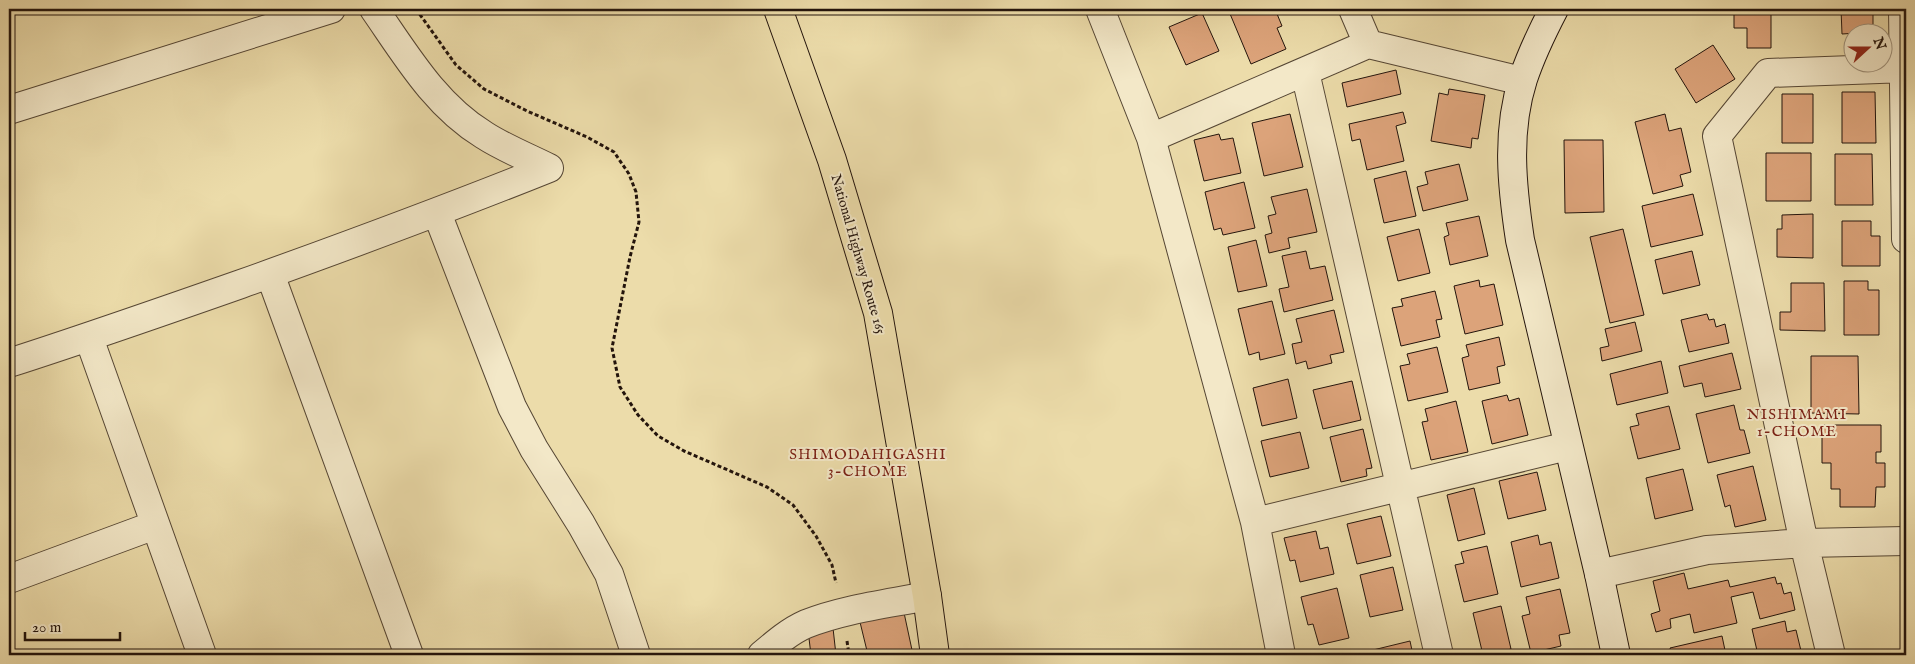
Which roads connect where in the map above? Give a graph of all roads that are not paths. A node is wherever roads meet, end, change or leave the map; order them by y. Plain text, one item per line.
1 (331, 9) edge
2 (374, 9) edge
3 (778, 9) edge
4 (1100, 9) edge
5 (1354, 9) edge
6 (1554, 9) edge
7 (1903, 9) edge
8 (1368, 44) junction
9 (1905, 68) edge
10 (1305, 72) junction
11 (1522, 81) junction
12 (9, 110) edge
13 (1151, 138) junction
14 (437, 213) junction
15 (1906, 239) edge
16 (270, 274) junction
17 (89, 338) junction
18 (9, 363) edge
19 (1568, 446) junction
20 (1401, 487) junction
21 (1255, 522) junction
22 (155, 525) junction
23 (1906, 541) edge
24 (1804, 543) junction
25 (1599, 574) junction
26 (9, 579) edge
27 (927, 596) junction
28 (202, 655) edge
29 (409, 655) edge
30 (636, 655) edge
31 (762, 655) edge
32 (936, 655) edge
33 (1281, 655) edge
34 (1439, 655) edge
35 (1616, 655) edge
36 (1831, 655) edge

1 - 12 street
2 - 14 street
3 - 27 highway, National Highway Route 165
4 - 13 street
5 - 8 street
6 - 11 street
7 - 9 street
8 - 10 street
8 - 11 street
9 - 15 street
9 - 24 street
10 - 13 street
10 - 20 street
11 - 19 street
13 - 21 street
14 - 16 street
14 - 30 street
16 - 17 street
16 - 29 street
17 - 18 street
17 - 22 street
19 - 20 street
19 - 25 street
20 - 21 street
20 - 34 street
21 - 33 street
22 - 26 street
22 - 28 street
23 - 24 street
24 - 25 street
24 - 36 street
25 - 35 street
27 - 31 street
27 - 32 highway, National Highway Route 165

